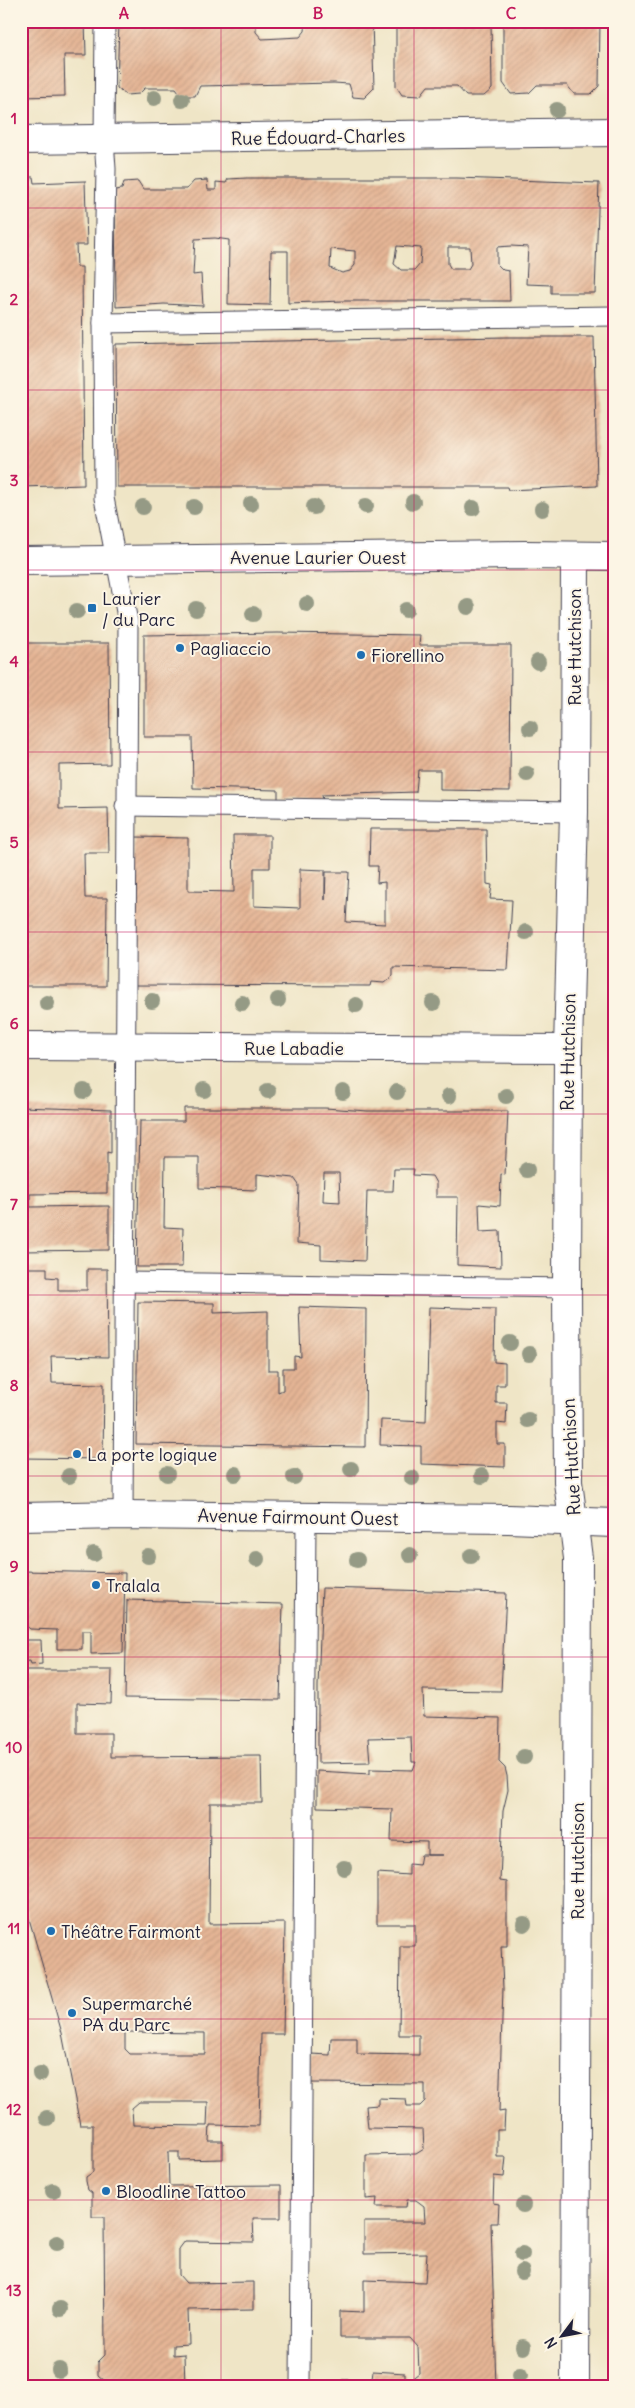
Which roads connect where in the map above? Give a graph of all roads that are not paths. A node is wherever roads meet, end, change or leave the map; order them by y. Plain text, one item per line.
1 (106, 21) edge
2 (614, 132) edge
3 (21, 140) edge
4 (104, 140) junction
5 (614, 316) edge
6 (103, 323) junction
7 (614, 556) edge
8 (575, 557) junction
9 (116, 559) junction
10 (21, 560) edge
11 (125, 806) junction
12 (574, 812) junction
13 (21, 1046) edge
14 (125, 1047) junction
15 (568, 1049) junction
16 (125, 1282) junction
17 (567, 1288) junction
18 (123, 1515) junction
19 (21, 1516) edge
20 (306, 1518) junction
21 (574, 1521) junction
22 (614, 1523) edge
23 (300, 2387) edge
24 (575, 2387) edge

1 - 4 lane
2 - 4 street, Rue Édouard-Charles
3 - 4 street, Rue Édouard-Charles
4 - 6 lane
5 - 6 lane
6 - 9 lane
7 - 8 street, Avenue Laurier Ouest
8 - 9 street, Avenue Laurier Ouest
8 - 12 street, Rue Hutchison
9 - 10 street, Avenue Laurier Ouest
9 - 11 lane
11 - 12 lane
11 - 14 lane
12 - 15 street, Rue Hutchison
13 - 14 street, Rue Labadie
14 - 15 street, Rue Labadie
14 - 16 lane
15 - 17 street, Rue Hutchison
16 - 17 lane
16 - 18 lane
17 - 21 street, Rue Hutchison
18 - 19 street, Avenue Fairmount Ouest
18 - 20 street, Avenue Fairmount Ouest
20 - 21 street, Avenue Fairmount Ouest
20 - 23 lane
21 - 22 street, Avenue Fairmount Ouest
21 - 24 street, Rue Hutchison

